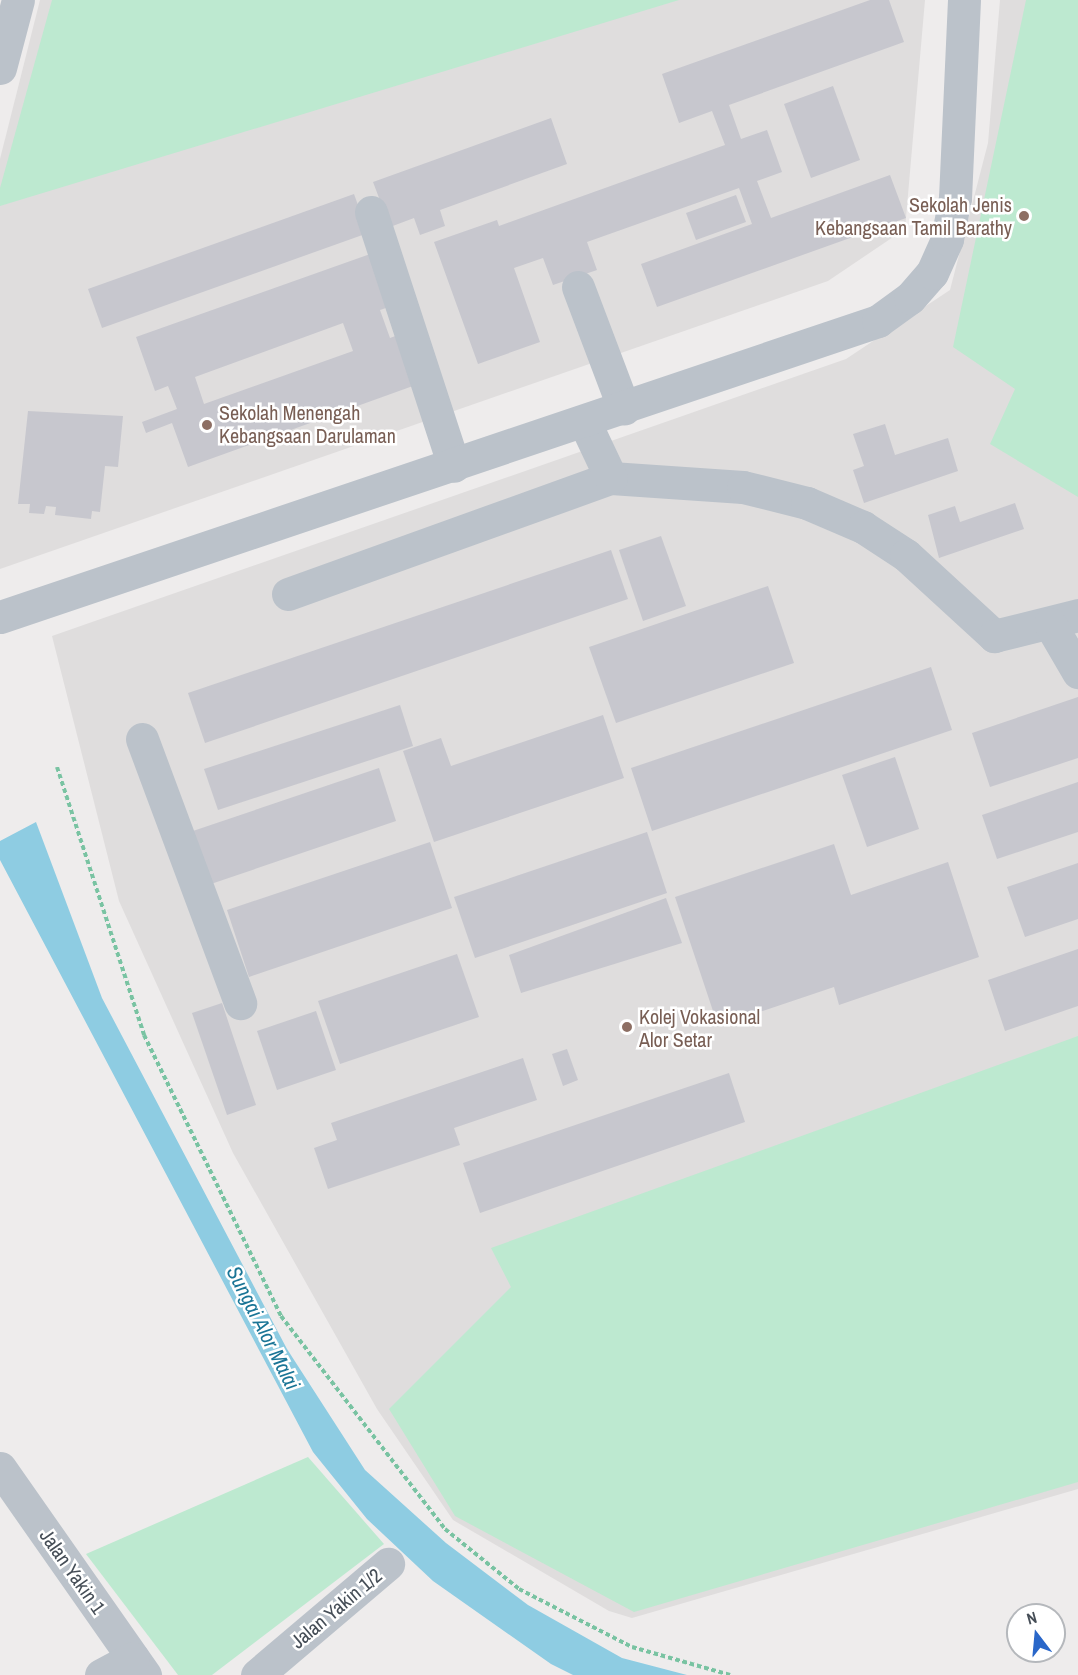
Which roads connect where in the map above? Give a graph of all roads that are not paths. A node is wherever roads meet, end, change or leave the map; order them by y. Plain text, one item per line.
1 (18, 0) edge
2 (964, 0) edge
3 (0, 68) edge
4 (371, 212) dead end
5 (578, 287) dead end
6 (624, 409) junction
7 (584, 421) junction
8 (454, 466) junction
9 (611, 478) junction
10 (288, 594) dead end
11 (0, 617) edge
12 (1064, 620) edge
13 (1078, 672) edge
14 (142, 739) dead end
15 (240, 1004) dead end
16 (0, 1468) edge
17 (388, 1564) dead end
18 (139, 1666) edge
19 (101, 1675) edge
20 (257, 1675) edge

1 - 3 street
2 - 6 street
4 - 8 street
5 - 6 street
6 - 7 street
7 - 8 street
7 - 9 street
8 - 11 street
9 - 10 street
9 - 12 street
12 - 13 street
14 - 15 street
16 - 18 street, Jalan Yakin 1
17 - 20 street, Jalan Yakin 1/2
18 - 19 street

